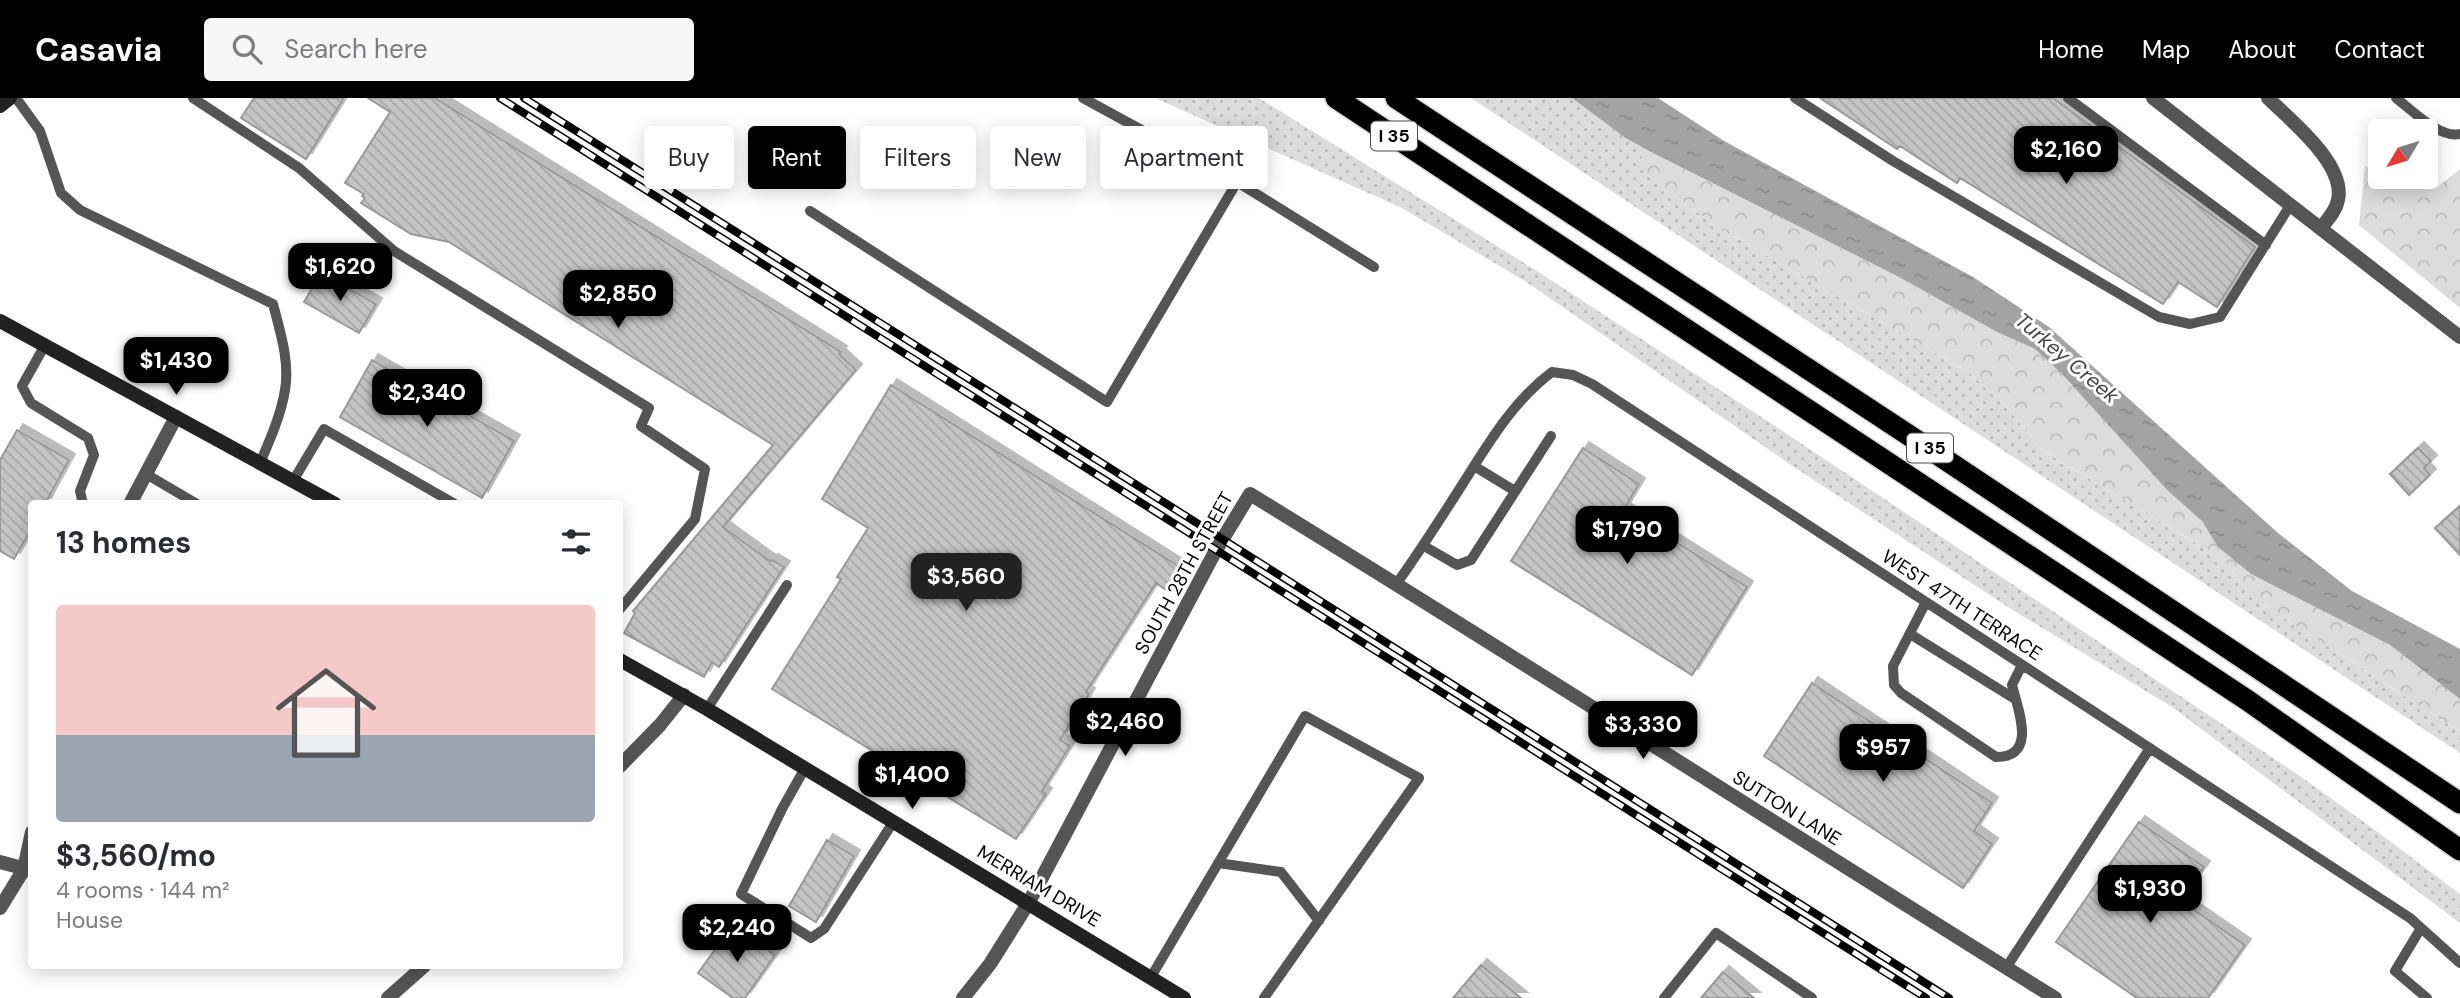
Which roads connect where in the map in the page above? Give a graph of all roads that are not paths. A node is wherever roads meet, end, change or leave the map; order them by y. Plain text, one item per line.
1 (10, 98) edge
2 (16, 98) edge
3 (193, 98) edge
4 (1083, 98) edge
5 (1336, 98) edge
6 (1396, 98) edge
7 (1795, 98) edge
8 (2068, 98) edge
9 (2153, 98) edge
10 (2268, 98) edge
11 (2396, 98) edge
12 (0, 106) edge
13 (1134, 126) edge
14 (2460, 134) edge
15 (1233, 189) edge
16 (1248, 189) edge
17 (2291, 204) junction
18 (810, 211) dead end
19 (2321, 228) junction
20 (2266, 244) junction
21 (1374, 267) dead end
22 (0, 321) edge
23 (2460, 337) edge
24 (45, 345) junction
25 (176, 417) junction
26 (1551, 436) dead end
27 (260, 463) junction
28 (1474, 466) junction
29 (146, 474) junction
30 (293, 481) junction
31 (1516, 491) junction
32 (1251, 494) joint
33 (82, 500) edge
34 (132, 500) edge
35 (190, 500) edge
36 (328, 500) edge
37 (448, 500) edge
38 (1424, 546) junction
39 (1397, 583) junction
40 (787, 585) dead end
41 (1927, 602) junction
42 (623, 604) edge
43 (1910, 634) junction
44 (623, 662) edge
45 (2022, 665) junction
46 (684, 695) junction
47 (2015, 699) junction
48 (707, 709) junction
49 (2150, 748) junction
50 (623, 763) edge
51 (805, 768) junction
52 (2460, 803) edge
53 (894, 821) junction
54 (2460, 850) edge
55 (0, 862) edge
56 (1219, 863) junction
57 (28, 870) edge
58 (1029, 902) junction
59 (0, 908) edge
60 (1319, 921) junction
61 (2421, 928) junction
62 (2460, 963) edge
63 (2006, 968) junction
64 (421, 969) edge
65 (1151, 977) junction
66 (388, 998) edge
67 (963, 998) edge
68 (1184, 998) edge
69 (1264, 998) edge
70 (1664, 998) edge
71 (1812, 998) edge
72 (2054, 998) edge
73 (2427, 998) edge

1 - 12 main road
2 - 27 lane
3 - 42 lane
4 - 13 lane
5 - 54 highway, I 35
6 - 52 highway, I 35
7 - 20 lane
8 - 20 lane
9 - 17 street
10 - 19 street
11 - 14 lane
15 - 18 lane
16 - 21 lane
17 - 19 street
17 - 20 lane
19 - 23 street
22 - 24 main road
24 - 25 main road
24 - 33 lane
25 - 27 main road
25 - 29 street
26 - 31 lane
27 - 30 main road
28 - 31 lane
28 - 38 lane
28 - 41 lane, WEST 47TH TERRACE
29 - 34 street
29 - 35 lane
30 - 36 main road
30 - 37 lane
31 - 38 lane
32 - 39 street, SUTTON LANE
32 - 58 street, SOUTH 28TH STREET
38 - 39 lane
39 - 63 street, SUTTON LANE
40 - 48 lane
41 - 43 lane
41 - 45 lane, WEST 47TH TERRACE
43 - 47 lane
43 - 47 lane
44 - 46 main road, MERRIAM DRIVE
45 - 47 lane
45 - 49 lane, WEST 47TH TERRACE
46 - 48 main road, MERRIAM DRIVE
46 - 50 street
48 - 51 main road, MERRIAM DRIVE
49 - 61 lane, WEST 47TH TERRACE
49 - 63 lane
51 - 53 main road, MERRIAM DRIVE
51 - 53 lane
53 - 58 main road, MERRIAM DRIVE
55 - 57 street
56 - 60 lane
56 - 60 lane
56 - 65 lane
57 - 59 street
58 - 65 main road, MERRIAM DRIVE
58 - 67 street, SOUTH 28TH STREET
60 - 69 lane
61 - 62 lane, WEST 47TH TERRACE
61 - 73 lane
63 - 72 street, SUTTON LANE
64 - 66 street
65 - 68 main road, MERRIAM DRIVE
70 - 71 lane

